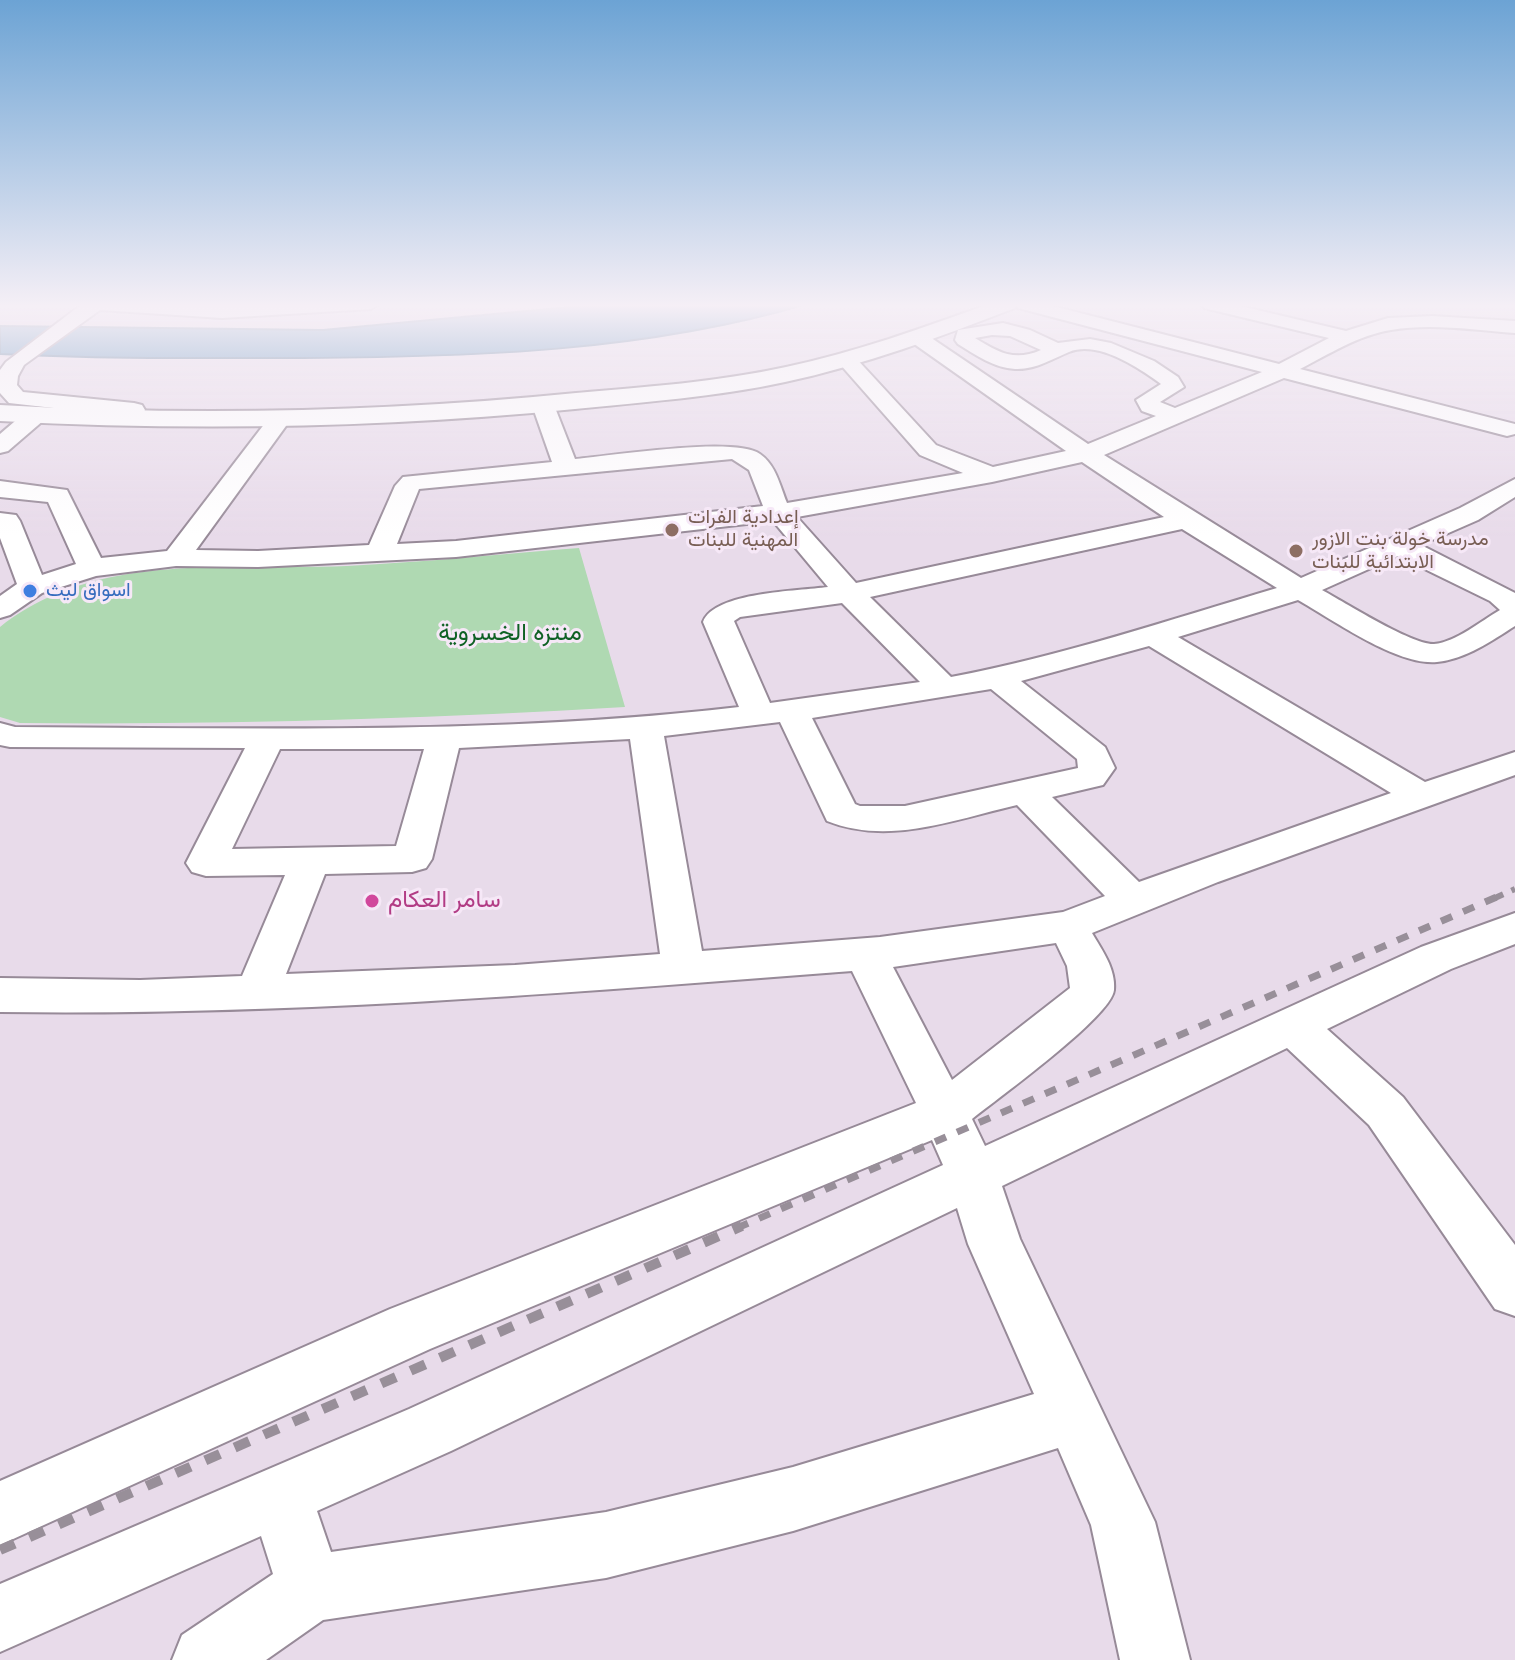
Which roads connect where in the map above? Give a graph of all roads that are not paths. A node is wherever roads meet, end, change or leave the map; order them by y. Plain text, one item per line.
1 (5, 381) edge
2 (687, 381) edge
3 (709, 381) edge
4 (866, 381) edge
5 (983, 381) edge
6 (1171, 381) edge
7 (1257, 381) edge
8 (1320, 381) edge
9 (1449, 402) dead end
10 (0, 403) edge
11 (543, 405) junction
12 (134, 410) junction
13 (0, 413) edge
14 (36, 415) junction
15 (1176, 416) junction
16 (280, 419) junction
17 (1511, 425) edge
18 (0, 446) edge
19 (928, 450) junction
20 (1088, 453) junction
21 (566, 468) junction
22 (992, 475) junction
23 (0, 489) edge
24 (893, 492) junction
25 (1508, 498) edge
26 (779, 512) junction
27 (0, 521) edge
28 (1184, 521) junction
29 (1398, 545) junction
30 (379, 554) junction
31 (176, 558) junction
32 (92, 568) junction
33 (32, 587) junction
34 (1299, 590) junction
35 (850, 593) junction
36 (0, 609) edge
37 (1515, 611) edge
38 (1153, 635) junction
39 (997, 678) junction
40 (944, 688) junction
41 (776, 713) junction
42 (645, 728) junction
43 (268, 738) junction
44 (444, 739) junction
45 (3, 740) edge
46 (1515, 763) edge
47 (1027, 793) junction
48 (1422, 796) junction
49 (311, 861) junction
50 (1133, 900) junction
51 (1068, 926) junction
52 (1515, 928) edge
53 (865, 954) junction
54 (684, 969) junction
55 (256, 994) junction
56 (0, 995) edge
57 (1292, 1025) junction
58 (945, 1113) junction
59 (972, 1174) junction
60 (1515, 1290) edge
61 (1072, 1413) junction
62 (280, 1496) junction
63 (0, 1513) edge
64 (311, 1588) junction
65 (0, 1618) edge
66 (207, 1660) edge
67 (1155, 1660) edge

1 - 12 street
2 - 12 main road
3 - 11 main road
4 - 19 street
5 - 20 street
6 - 15 street
7 - 15 street
8 - 17 street
9 - 17 street
10 - 12 main road
11 - 16 main road
11 - 21 street
13 - 14 main road
14 - 16 main road
14 - 18 street
15 - 20 street
16 - 31 street
19 - 22 street
19 - 24 street
20 - 22 street
20 - 28 street
21 - 26 street
21 - 30 street
22 - 24 street
23 - 32 street
24 - 26 street
25 - 29 street
26 - 30 street
26 - 35 street
27 - 33 street
28 - 34 street
28 - 35 street
29 - 34 street
29 - 37 street
30 - 31 street
31 - 32 street
32 - 33 street
33 - 36 street
34 - 37 street
34 - 38 street
35 - 40 street
35 - 41 street
38 - 39 street
38 - 48 street
39 - 40 street
39 - 47 street
40 - 41 street
41 - 42 street
41 - 47 street
42 - 44 street
42 - 54 street
43 - 44 street
43 - 45 street
43 - 49 street
44 - 49 street
46 - 48 street
47 - 50 street
48 - 50 street
49 - 55 street
50 - 51 street
51 - 53 street
51 - 58 street
52 - 57 street
53 - 54 street
53 - 58 street
54 - 55 street
55 - 56 street
57 - 59 street
57 - 60 street
58 - 59 street
58 - 63 street
59 - 61 street
59 - 62 street
61 - 64 street
61 - 67 street
62 - 64 street
62 - 65 street
64 - 66 street

